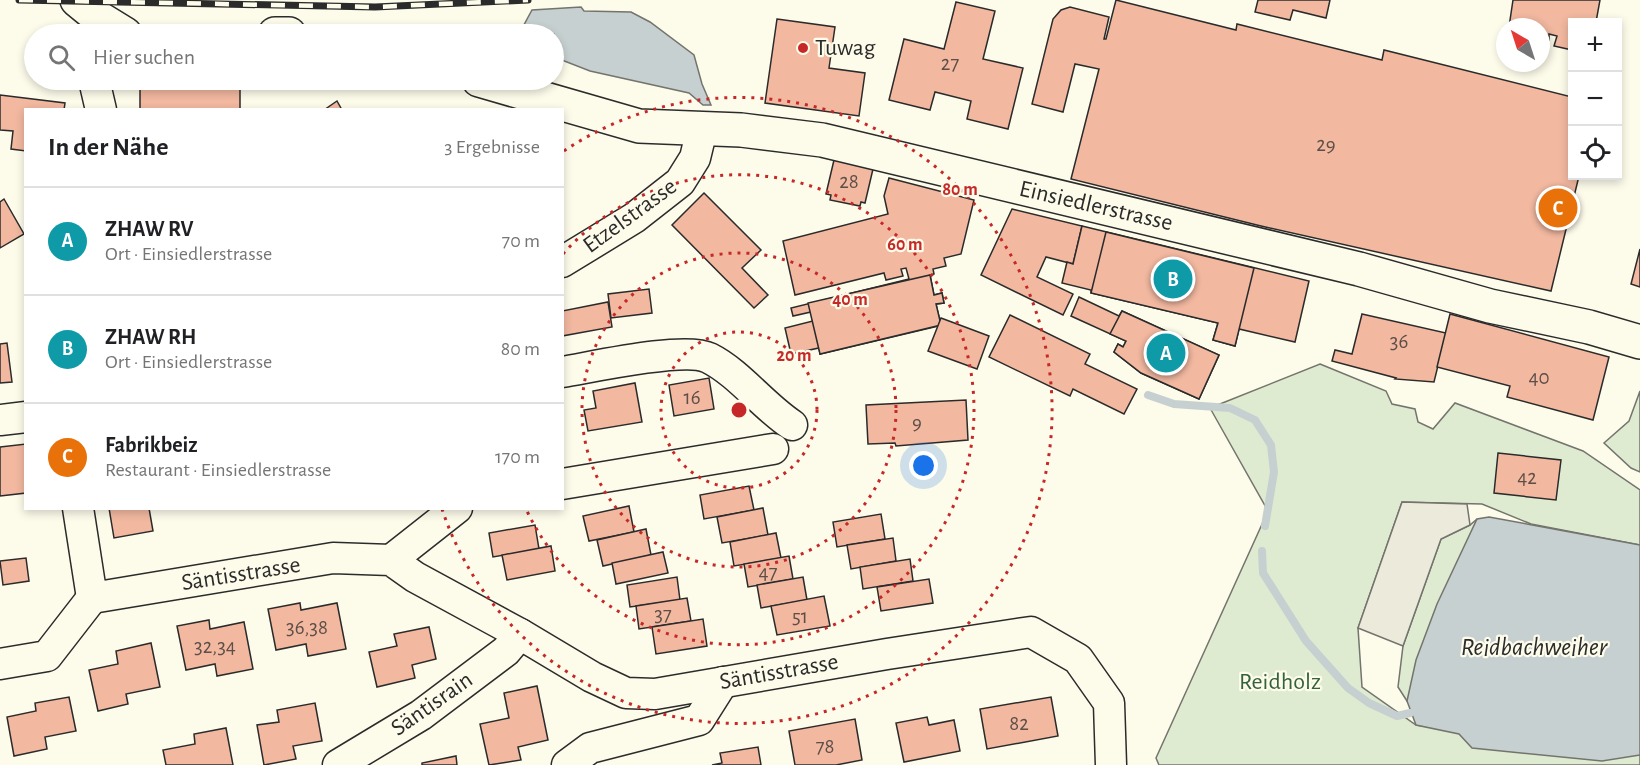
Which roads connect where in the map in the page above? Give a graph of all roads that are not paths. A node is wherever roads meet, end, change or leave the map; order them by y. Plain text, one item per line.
1 (96, 90) edge
2 (514, 90) edge
3 (101, 108) edge
4 (702, 129) junction
5 (564, 261) edge
6 (1640, 342) edge
7 (564, 372) edge
8 (24, 417) edge
9 (0, 420) edge
10 (792, 425) dead end
11 (773, 449) dead end
12 (564, 484) edge
13 (78, 510) edge
14 (454, 510) edge
15 (391, 560) junction
16 (92, 598) junction
17 (520, 634) junction
18 (0, 664) edge
19 (723, 682) junction
20 (338, 765) edge
21 (567, 765) edge
22 (1111, 765) edge

1 - 3 street
2 - 4 main road, Einsiedlerstrasse
4 - 5 street, Etzelstrasse
4 - 6 main road, Einsiedlerstrasse
7 - 10 street
8 - 9 street
11 - 12 street
13 - 16 street
14 - 15 street
15 - 16 street, Säntisstrasse
15 - 17 street, Säntisstrasse
16 - 18 street
17 - 19 street, Säntisstrasse
17 - 20 street, Säntisrain
19 - 21 street
19 - 22 street, Säntisstrasse

